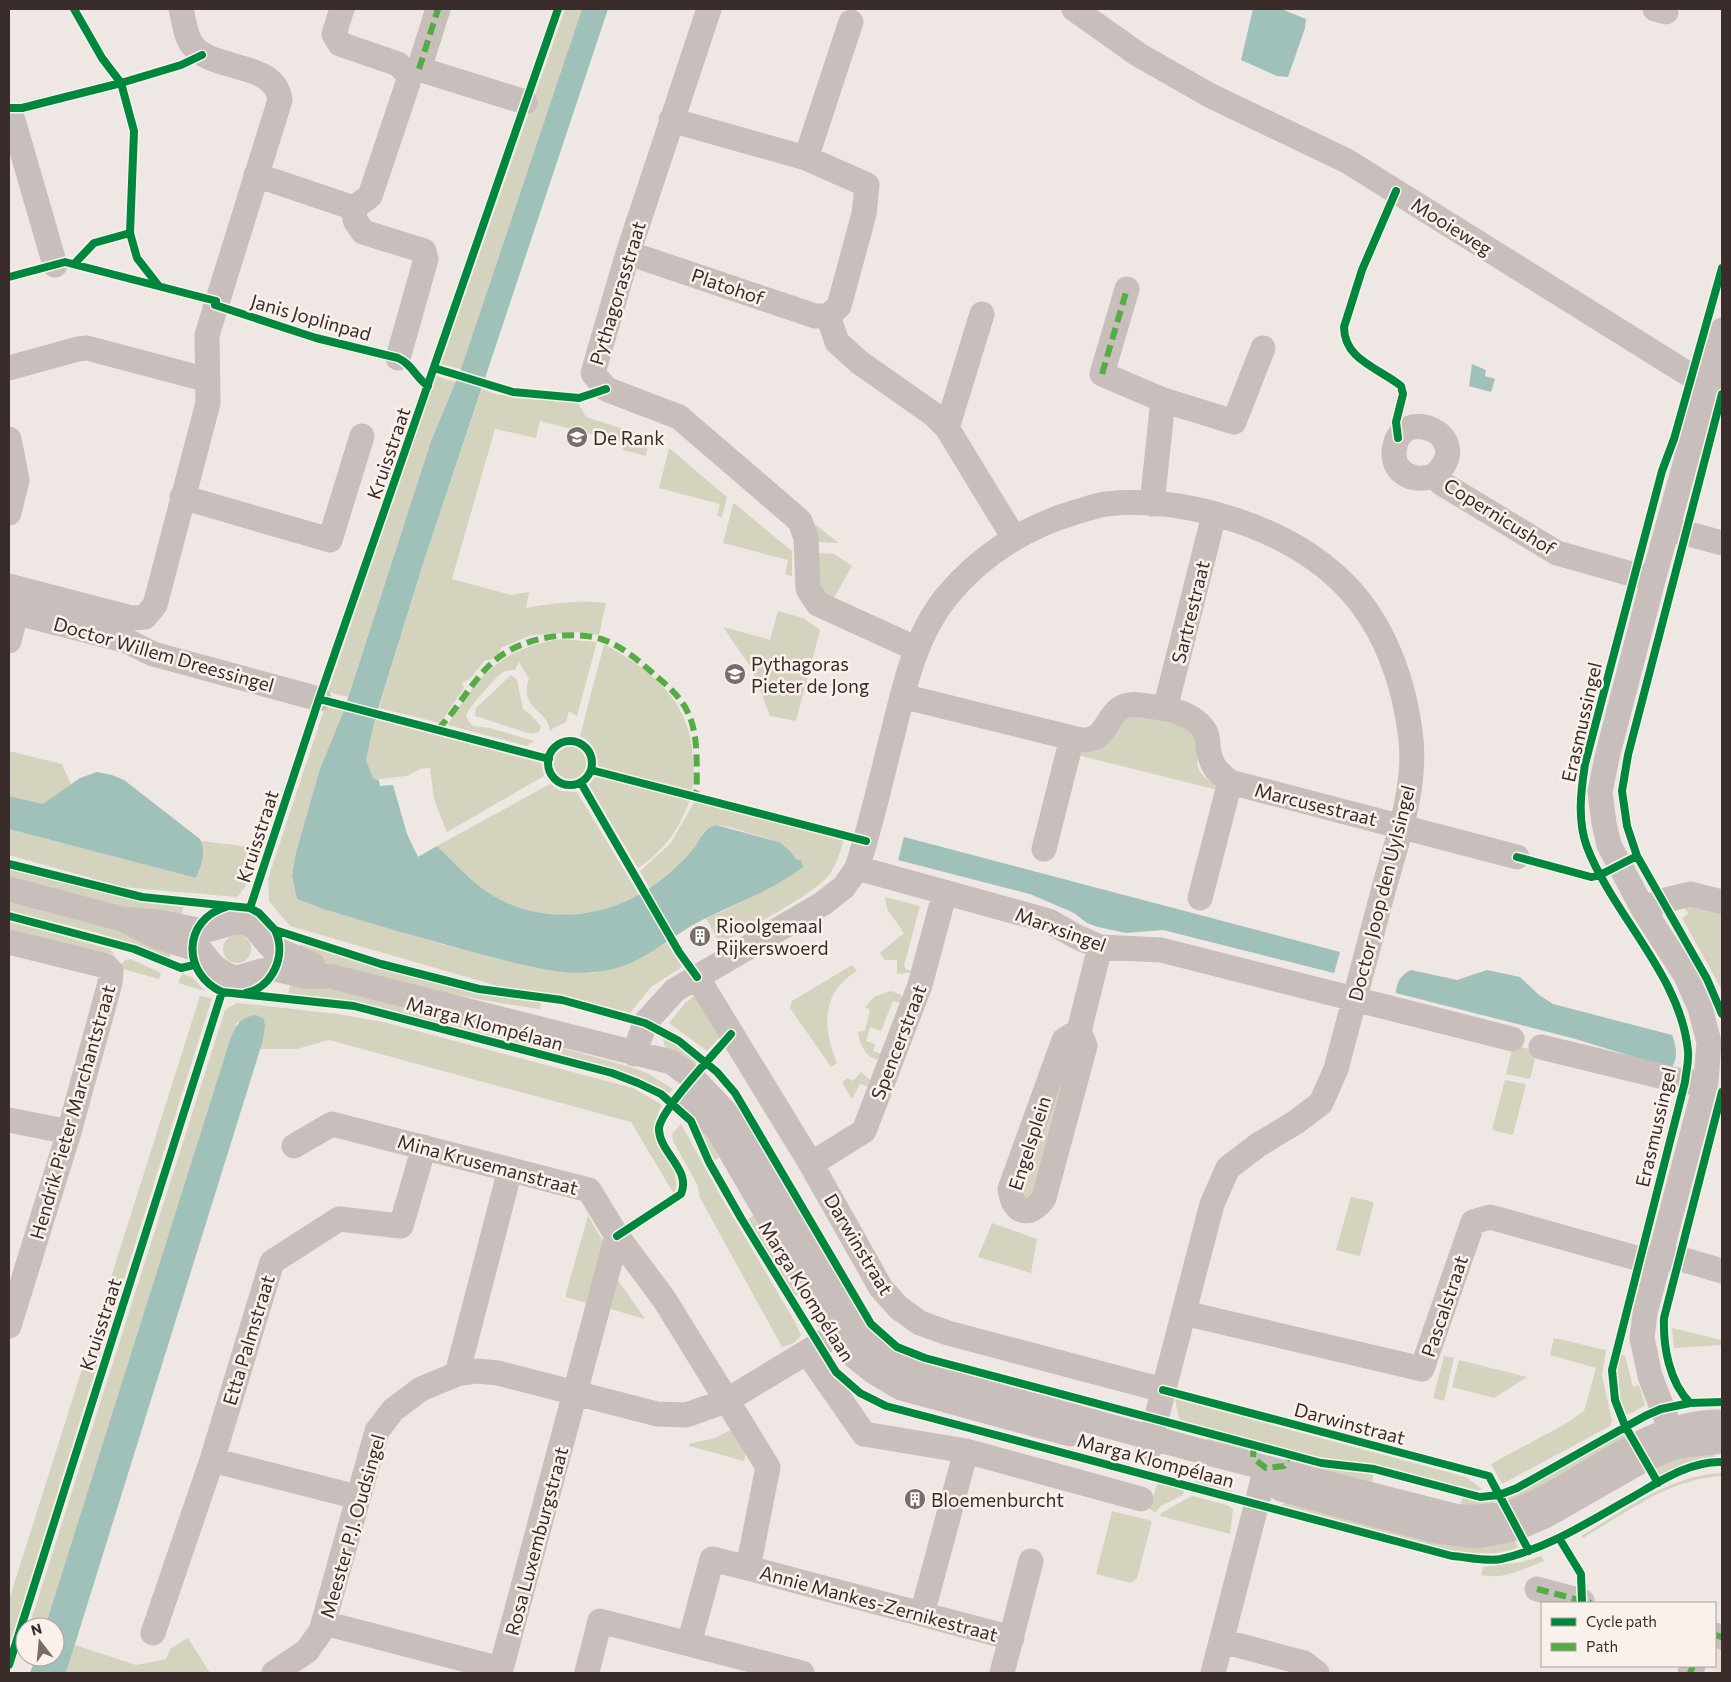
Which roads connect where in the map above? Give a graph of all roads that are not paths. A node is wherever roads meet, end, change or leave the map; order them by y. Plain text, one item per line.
1 (181, 9) edge
2 (342, 9) edge
3 (438, 9) edge
4 (709, 9) edge
5 (1074, 9) edge
6 (1655, 9) edge
7 (1666, 9) edge
8 (851, 22) dead end
9 (414, 71) junction
10 (525, 102) dead end
11 (9, 117) edge
12 (671, 120) junction
13 (806, 158) junction
14 (256, 175) junction
15 (354, 208) junction
16 (628, 253) junction
17 (54, 264) dead end
18 (1127, 289) dead end
19 (982, 314) dead end
20 (828, 316) junction
21 (1722, 330) edge
22 (1263, 348) dead end
23 (398, 358) dead end
24 (9, 368) edge
25 (208, 380) junction
26 (1715, 388) edge
27 (1163, 400) junction
28 (948, 428) junction
29 (362, 436) dead end
30 (9, 439) edge
31 (1436, 474) dead end
32 (182, 498) junction
33 (1152, 504) junction
34 (9, 513) edge
35 (1214, 515) junction
36 (1667, 528) junction
37 (1014, 538) junction
38 (1722, 544) edge
39 (1653, 580) junction
40 (15, 588) edge
41 (13, 612) edge
42 (9, 641) edge
43 (917, 649) junction
44 (902, 696) junction
45 (319, 699) dead end
46 (1166, 709) junction
47 (1072, 738) junction
48 (1230, 782) junction
49 (1401, 826) junction
50 (1044, 849) dead end
51 (1517, 858) dead end
52 (857, 868) junction
53 (9, 889) edge
54 (945, 892) junction
55 (1200, 898) dead end
56 (1722, 902) edge
57 (1643, 909) junction
58 (122, 919) junction
59 (9, 942) edge
60 (1100, 947) junction
61 (330, 976) junction
62 (697, 977) junction
63 (1354, 1000) junction
64 (1079, 1031) junction
65 (1512, 1039) dead end
66 (1541, 1047) dead end
67 (634, 1054) junction
68 (1706, 1082) junction
69 (9, 1120) edge
70 (69, 1132) junction
71 (294, 1146) dead end
72 (424, 1147) junction
73 (811, 1164) junction
74 (510, 1170) junction
75 (617, 1236) junction
76 (1659, 1259) junction
77 (1722, 1272) edge
78 (13, 1296) edge
79 (1184, 1313) junction
80 (9, 1326) edge
81 (845, 1329) junction
82 (808, 1352) junction
83 (457, 1374) junction
84 (1163, 1390) junction
85 (575, 1393) junction
86 (726, 1401) junction
87 (1722, 1422) edge
88 (1673, 1438) junction
89 (1722, 1441) edge
90 (1149, 1445) junction
91 (966, 1451) junction
92 (212, 1460) junction
93 (1264, 1476) junction
94 (357, 1497) junction
95 (1141, 1499) dead end
96 (1031, 1561) dead end
97 (748, 1568) junction
98 (1537, 1589) dead end
99 (1582, 1601) dead end
100 (922, 1614) junction
101 (324, 1623) junction
102 (154, 1633) dead end
103 (1012, 1638) junction
104 (1222, 1641) junction
105 (689, 1644) junction
106 (587, 1672) dead end
107 (274, 1673) edge
108 (802, 1673) edge
109 (1002, 1673) edge
110 (1213, 1673) edge
111 (1317, 1673) edge

1 - 14 street, Doctor Willem Dreessingel
2 - 9 street
3 - 9 street
4 - 12 street, Pythagorasstraat
5 - 26 street, Mooieweg
6 - 7 street
8 - 13 street
9 - 10 street
9 - 15 street
11 - 17 street
12 - 13 street
12 - 16 street, Pythagorasstraat
13 - 20 street
14 - 15 street
14 - 25 street, Doctor Willem Dreessingel
15 - 23 street
16 - 20 street, Platohof
16 - 43 street, Pythagorasstraat
18 - 27 street
19 - 28 street
20 - 28 street
21 - 26 street, Erasmussingel
22 - 27 street
24 - 25 street
25 - 32 street, Doctor Willem Dreessingel
26 - 36 street, Erasmussingel
27 - 33 street
28 - 37 street
29 - 32 street
30 - 34 street
31 - 39 street, Copernicushof
32 - 40 street, Doctor Willem Dreessingel
33 - 35 street, Doctor Joop den Uylsingel
33 - 37 street, Doctor Joop den Uylsingel
35 - 46 street, Sartrestraat
35 - 49 street, Doctor Joop den Uylsingel
36 - 38 street
36 - 39 street, Erasmussingel
37 - 43 street, Doctor Joop den Uylsingel
39 - 57 street, Erasmussingel
40 - 41 street
41 - 42 street
41 - 45 street, Doctor Willem Dreessingel
43 - 44 street, Doctor Joop den Uylsingel
44 - 47 street, Marcusestraat
44 - 52 street, Doctor Joop den Uylsingel
46 - 47 street, Marcusestraat
46 - 48 street, Marcusestraat
47 - 50 street
48 - 49 street, Marcusestraat
48 - 55 street, Marcusestraat
49 - 51 street, Marcusestraat
49 - 63 street, Doctor Joop den Uylsingel
52 - 54 street, Marxsingel
52 - 62 street, Doctor Joop den Uylsingel
53 - 58 street, Marga Klompélaan
54 - 60 street, Marxsingel
54 - 73 street, Spencerstraat
56 - 57 street
57 - 68 street, Erasmussingel
58 - 61 street, Marga Klompélaan
58 - 61 street, Marga Klompélaan
59 - 70 street, Hendrik Pieter Marchantstraat
60 - 63 street, Marxsingel
60 - 64 street, Engelsplein
61 - 67 street, Marga Klompélaan
62 - 67 street, Doctor Joop den Uylsingel
62 - 73 street, Darwinstraat
63 - 65 street, Marxsingel
63 - 79 street, Doctor Joop den Uylsingel
64 - 64 street, Engelsplein
66 - 68 street
67 - 81 street, Marga Klompélaan
68 - 76 street, Erasmussingel
69 - 70 street
70 - 78 street, Hendrik Pieter Marchantstraat
71 - 72 street, Mina Krusemanstraat
72 - 74 street, Mina Krusemanstraat
72 - 92 street, Etta Palmstraat
73 - 84 street, Darwinstraat
74 - 75 street, Mina Krusemanstraat
74 - 83 street
75 - 85 street, Rosa Luxemburgstraat
75 - 86 street, Mina Krusemanstraat
76 - 77 street
76 - 79 street, Pascalstraat
76 - 88 street, Erasmussingel
78 - 80 street, Hendrik Pieter Marchantstraat
79 - 84 street, Doctor Joop den Uylsingel
81 - 82 street, Meester P.J. Oudsingel
81 - 90 street, Marga Klompélaan
82 - 86 street, Meester P.J. Oudsingel
82 - 91 street
83 - 85 street, Meester P.J. Oudsingel
83 - 94 street, Meester P.J. Oudsingel
84 - 90 street, Doctor Joop den Uylsingel
85 - 86 street, Meester P.J. Oudsingel
85 - 101 street, Rosa Luxemburgstraat
86 - 97 street, Annie Mankes-Zernikestraat
87 - 88 street, Marga Klompélaan
88 - 89 street, Marga Klompélaan
88 - 93 street, Marga Klompélaan
90 - 93 street, Marga Klompélaan
91 - 95 street
91 - 100 street
92 - 94 street
92 - 102 street, Etta Palmstraat
93 - 104 street
94 - 101 street, Meester P.J. Oudsingel
96 - 103 street, Annie Mankes-Zernikestraat
97 - 100 street, Annie Mankes-Zernikestraat
97 - 105 street
98 - 99 street
100 - 103 street, Annie Mankes-Zernikestraat
101 - 107 street, Meester P.J. Oudsingel
103 - 109 street, Annie Mankes-Zernikestraat
104 - 110 street
104 - 111 street
105 - 106 street
105 - 108 street

